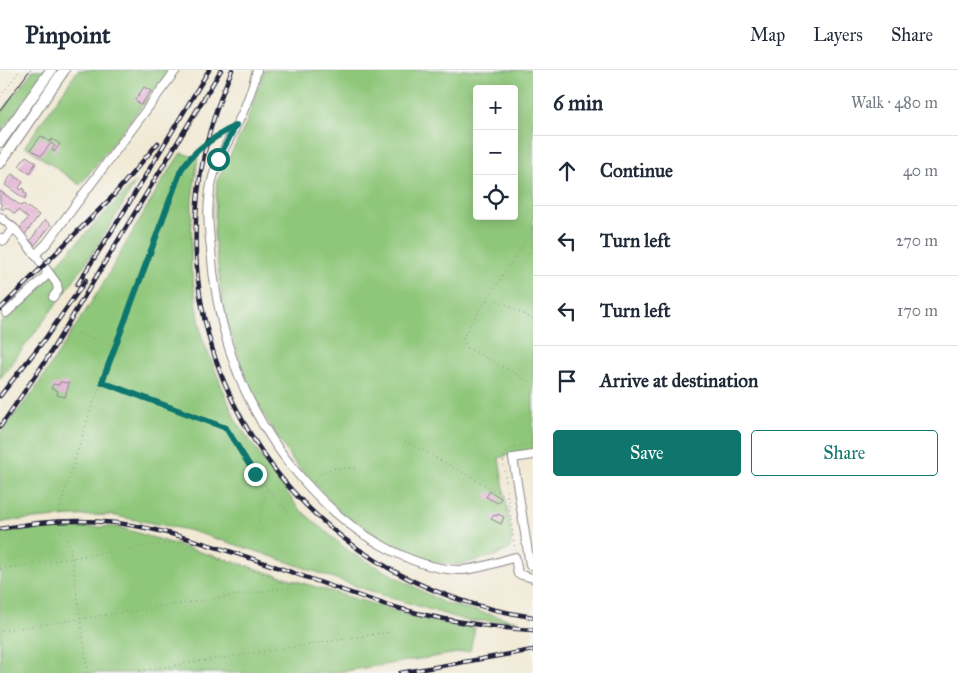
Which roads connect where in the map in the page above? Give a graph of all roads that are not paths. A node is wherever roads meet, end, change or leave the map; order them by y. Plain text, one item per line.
1 (51, 70) edge
2 (64, 70) edge
3 (176, 70) edge
4 (257, 70) edge
5 (0, 142) edge
6 (0, 162) edge
7 (0, 217) edge
8 (13, 228) junction
9 (0, 238) edge
10 (36, 254) junction
11 (47, 270) junction
12 (53, 297) dead end
13 (6, 313) dead end
14 (533, 455) edge
15 (533, 565) edge
16 (533, 578) edge

1 - 5 main road
2 - 6 main road
3 - 10 lane
4 - 16 lane
7 - 8 lane
8 - 9 lane
8 - 10 lane
10 - 11 lane
11 - 12 lane
11 - 13 lane
14 - 15 lane

